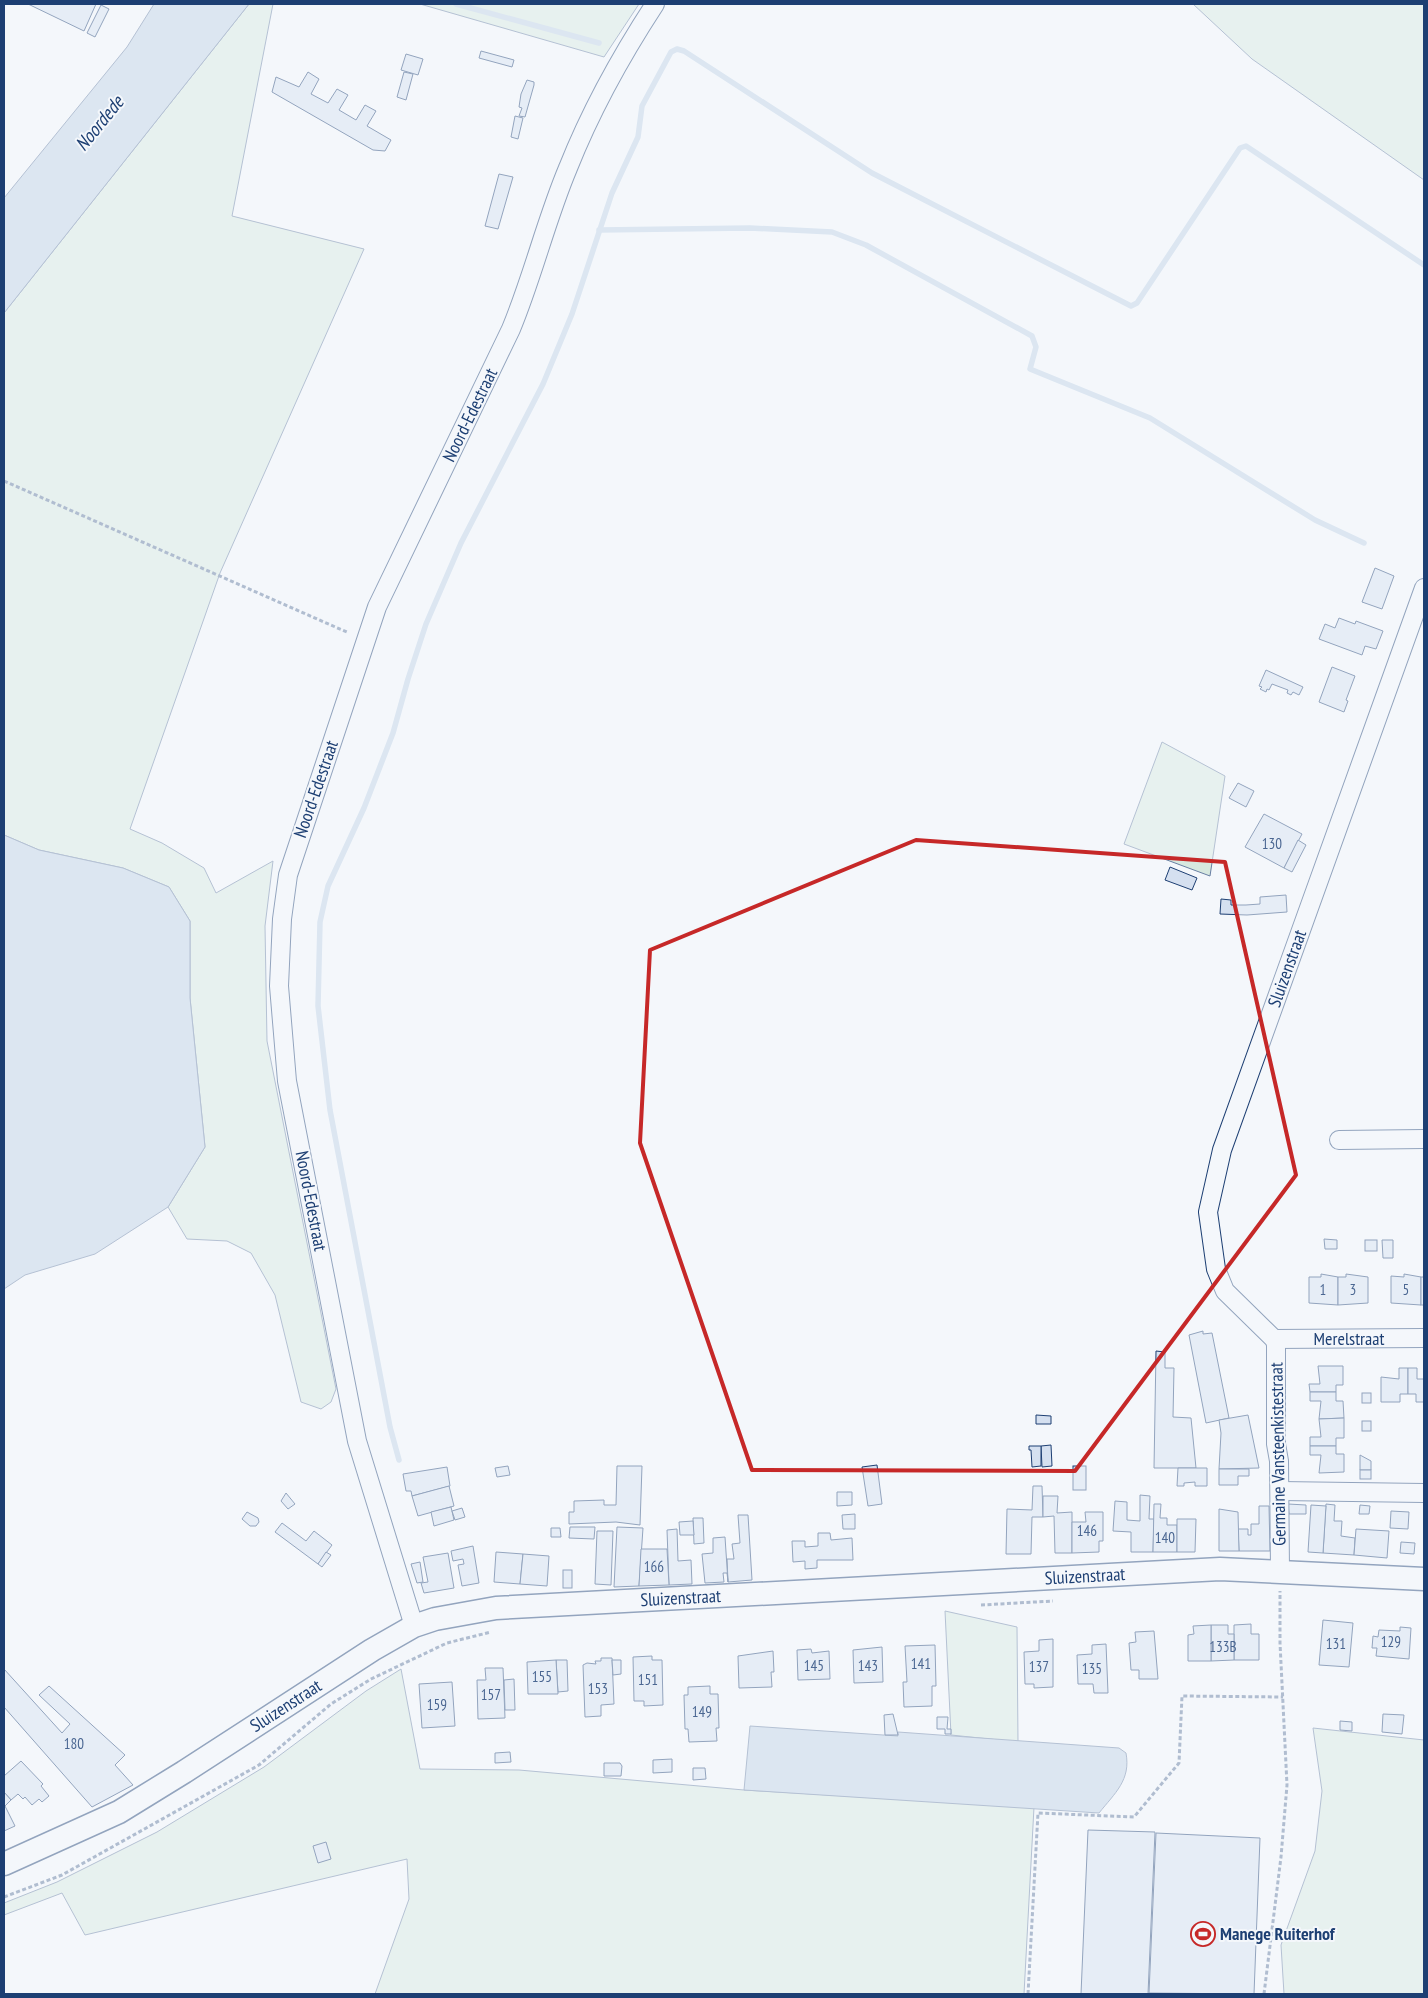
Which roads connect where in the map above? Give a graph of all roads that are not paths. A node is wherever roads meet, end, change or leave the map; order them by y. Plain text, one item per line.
1 (655, 4) edge
2 (1424, 588) edge
3 (1339, 1140) dead end
4 (1424, 1140) edge
5 (1424, 1338) edge
6 (1274, 1339) junction
7 (1280, 1491) junction
8 (1424, 1493) edge
9 (1280, 1570) junction
10 (1424, 1579) edge
11 (414, 1626) junction
12 (4, 1864) edge

1 - 11 street, Noord-Edestraat
2 - 6 street, Sluizenstraat
3 - 4 street
5 - 6 street, Merelstraat
6 - 7 street, Germaine Vansteenkistestraat
7 - 8 street
7 - 9 street, Germaine Vansteenkistestraat
9 - 10 street, Sluizenstraat
9 - 11 street, Sluizenstraat
11 - 12 street, Sluizenstraat

